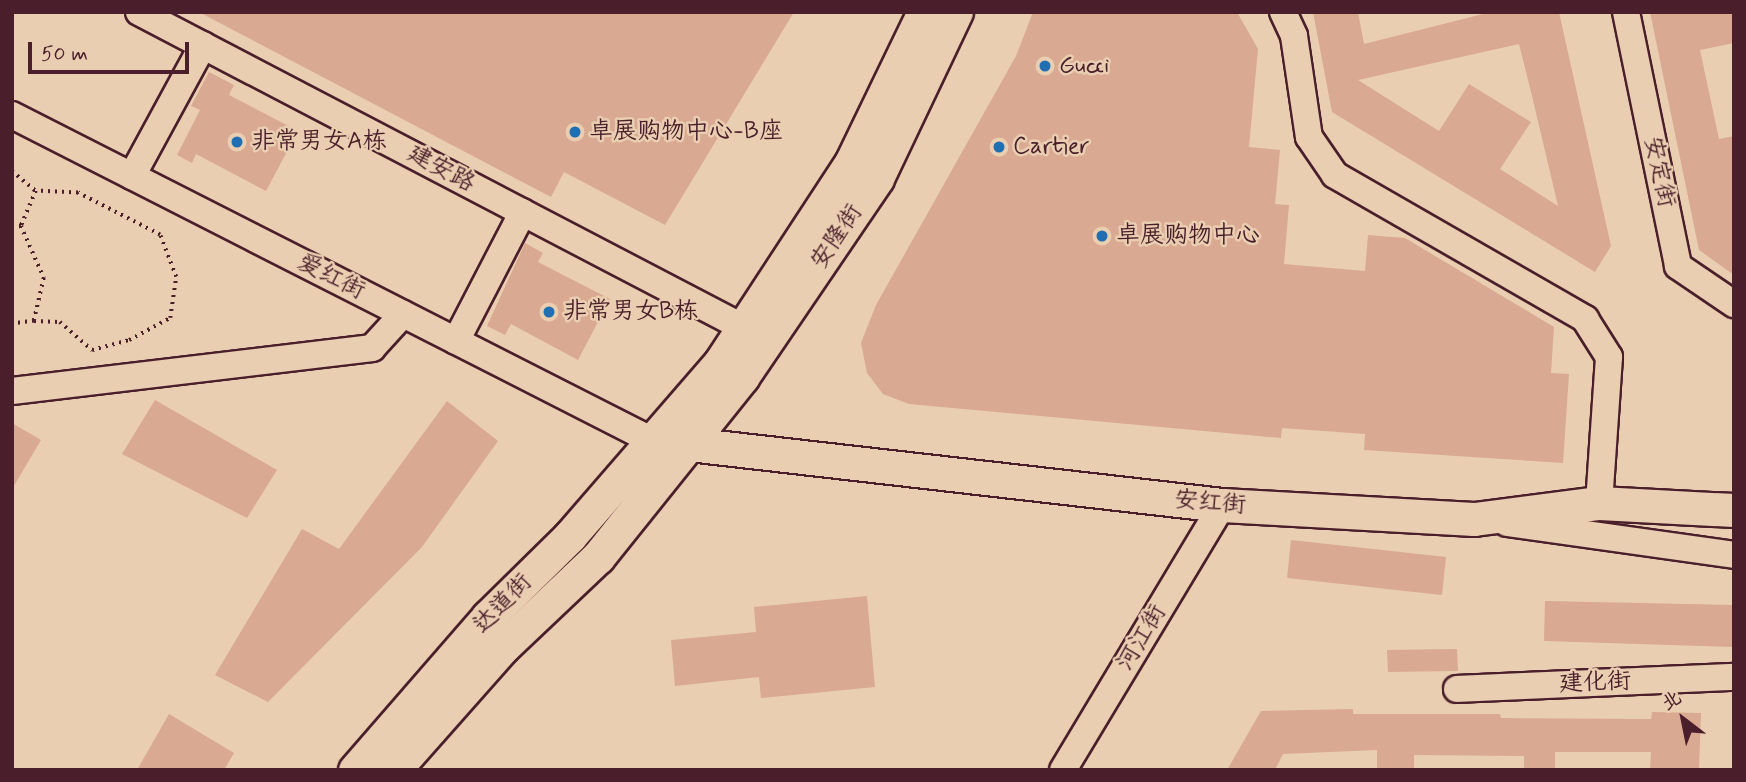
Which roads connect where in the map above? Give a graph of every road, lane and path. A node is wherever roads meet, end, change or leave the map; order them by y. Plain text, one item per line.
1 (139, 12) edge
2 (924, 12) edge
3 (956, 12) edge
4 (1283, 12) edge
5 (1626, 12) edge
6 (203, 46) junction
7 (12, 115) edge
8 (12, 172) edge
9 (132, 176) junction
10 (36, 191) junction
11 (523, 212) junction
12 (12, 226) edge
13 (21, 226) junction
14 (1734, 304) edge
15 (403, 314) junction
16 (34, 321) junction
17 (12, 324) edge
18 (742, 327) junction
19 (456, 341) junction
20 (12, 391) edge
21 (650, 440) junction
22 (689, 444) junction
23 (1599, 503) junction
24 (1222, 505) junction
25 (1734, 510) edge
26 (1474, 519) junction
27 (1734, 555) edge
28 (1734, 677) edge
29 (1457, 689) dead end
30 (355, 770) edge
31 (394, 770) edge
32 (1063, 770) edge

1 - 6 street, 建安路
2 - 18 main road, 安隆街
3 - 22 main road, 安隆街
4 - 23 street
5 - 14 street, 安定街
6 - 9 street
6 - 11 street, 建安路
7 - 9 street, 爱红街
8 - 10 path
9 - 15 street, 爱红街
10 - 13 path
10 - 16 path
11 - 18 street, 建安路
11 - 19 street
12 - 13 path
13 - 16 path
15 - 19 street, 爱红街
15 - 20 street
16 - 17 path
18 - 21 main road, 安隆街
19 - 21 street, 爱红街
21 - 22 street
21 - 30 main road, 达道街
22 - 24 main road, 安红街
22 - 31 main road, 达道街
23 - 25 main road, 安红街
23 - 26 main road, 安红街
24 - 26 main road, 安红街
24 - 32 street, 河江街
26 - 27 street
28 - 29 street, 建化街

